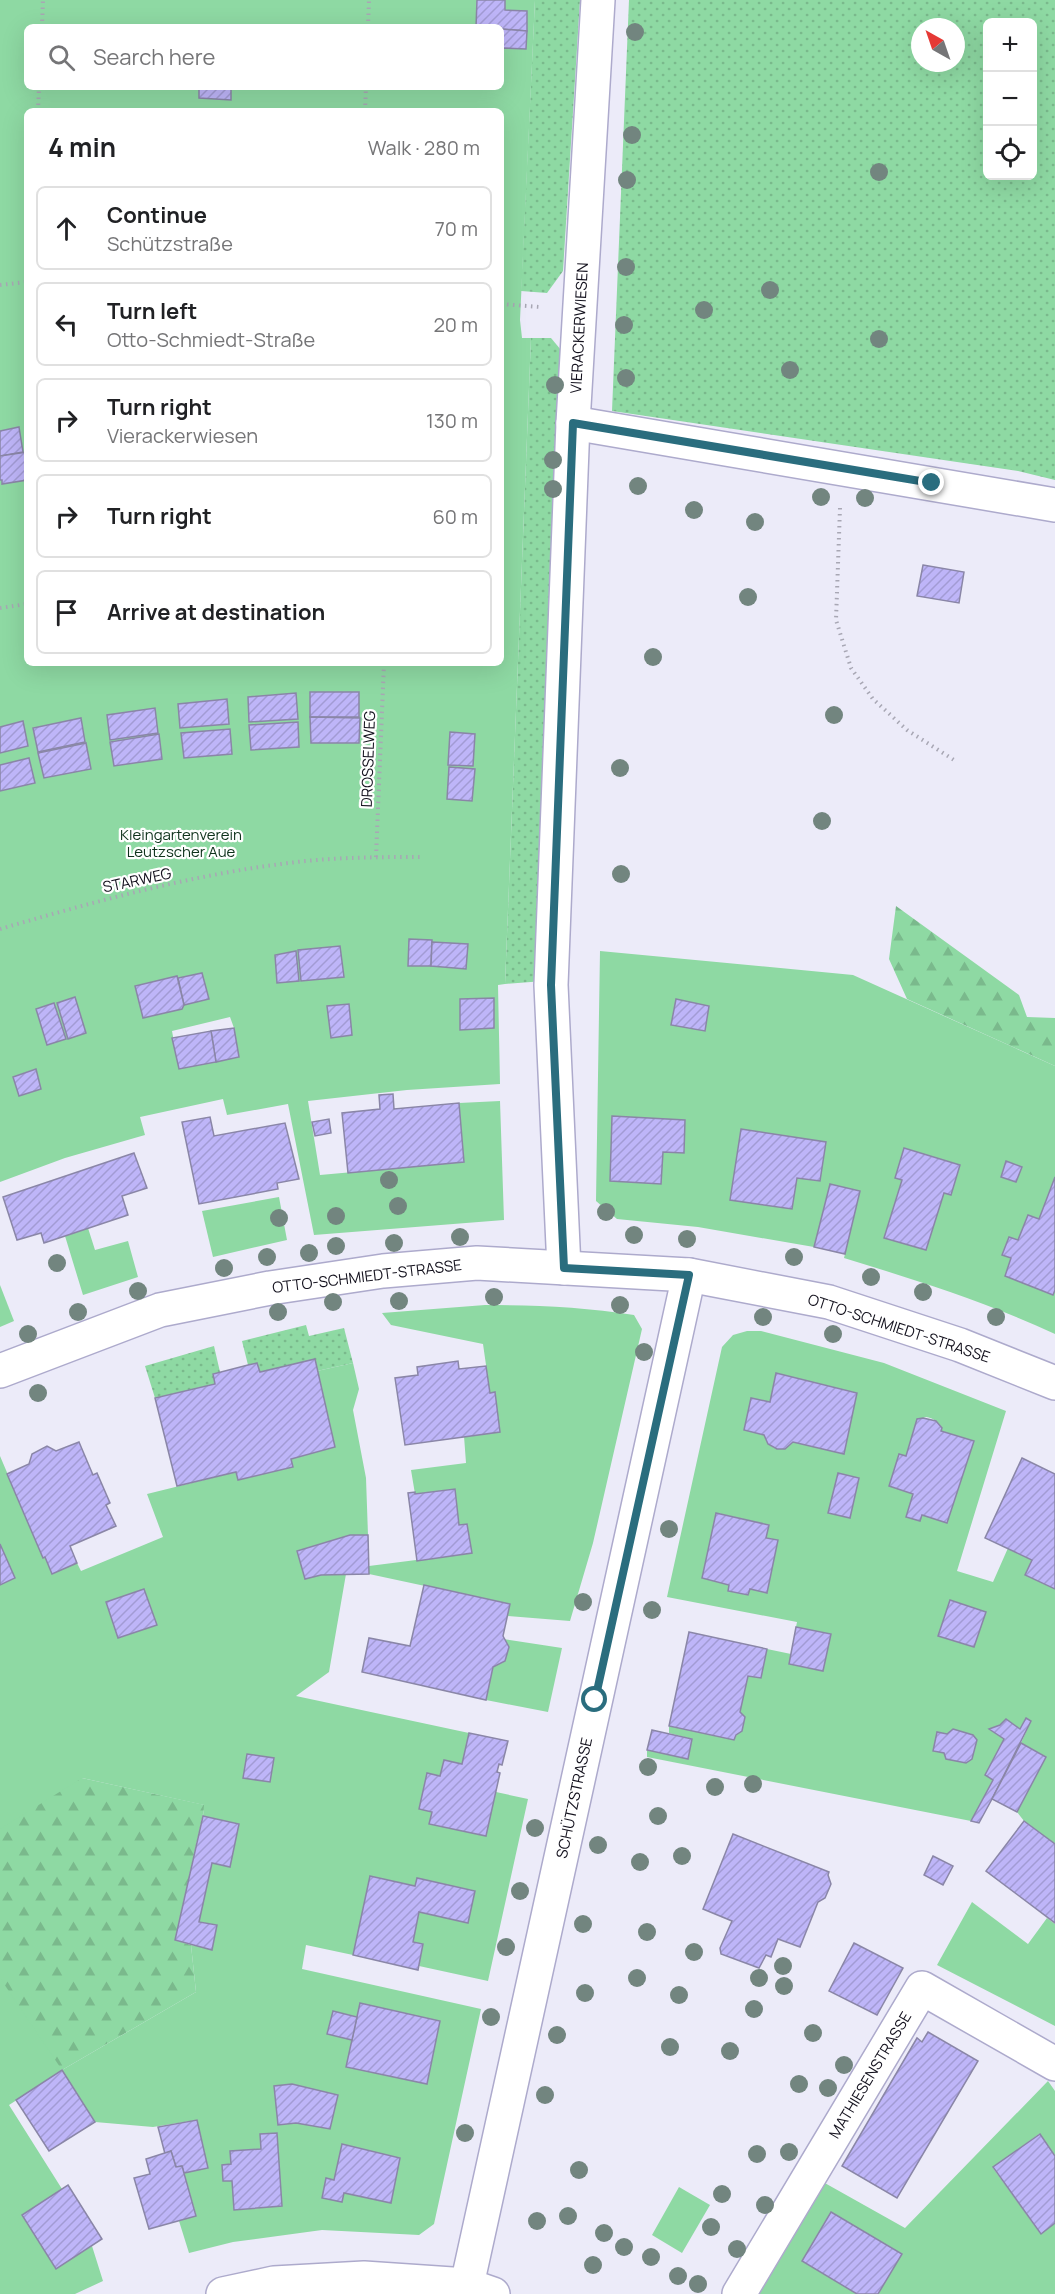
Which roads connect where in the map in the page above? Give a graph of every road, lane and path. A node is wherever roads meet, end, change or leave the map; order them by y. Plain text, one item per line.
1 (43, 0) edge
2 (369, 0) edge
3 (598, 0) edge
4 (42, 24) edge
5 (368, 24) edge
6 (39, 90) edge
7 (366, 90) edge
8 (39, 108) edge
9 (365, 108) edge
10 (24, 282) edge
11 (0, 285) edge
12 (573, 423) junction
13 (840, 501) dead end
14 (1055, 505) edge
15 (24, 604) edge
16 (0, 608) edge
17 (384, 666) edge
18 (954, 760) dead end
19 (424, 856) dead end
20 (376, 857) junction
21 (0, 929) edge
22 (564, 1268) junction
23 (689, 1275) junction
24 (0, 1371) edge
25 (1055, 1383) edge
26 (1055, 2064) edge
27 (480, 2290) edge
28 (224, 2294) edge
29 (739, 2294) edge

1 - 4 path
2 - 5 path
3 - 12 street, VIERACKERWIESEN
6 - 8 path
7 - 9 path
10 - 11 path
12 - 14 street
12 - 22 street, VIERACKERWIESEN
13 - 18 path
15 - 16 path
17 - 20 path, DROSSELWEG
19 - 20 path, STARWEG
20 - 21 path, STARWEG
22 - 23 street, OTTO-SCHMIEDT-STRASSE
22 - 24 street, OTTO-SCHMIEDT-STRASSE
23 - 25 street, OTTO-SCHMIEDT-STRASSE
23 - 27 street, SCHÜTZSTRASSE
26 - 29 street, MATHIESENSTRASSE
27 - 28 street

